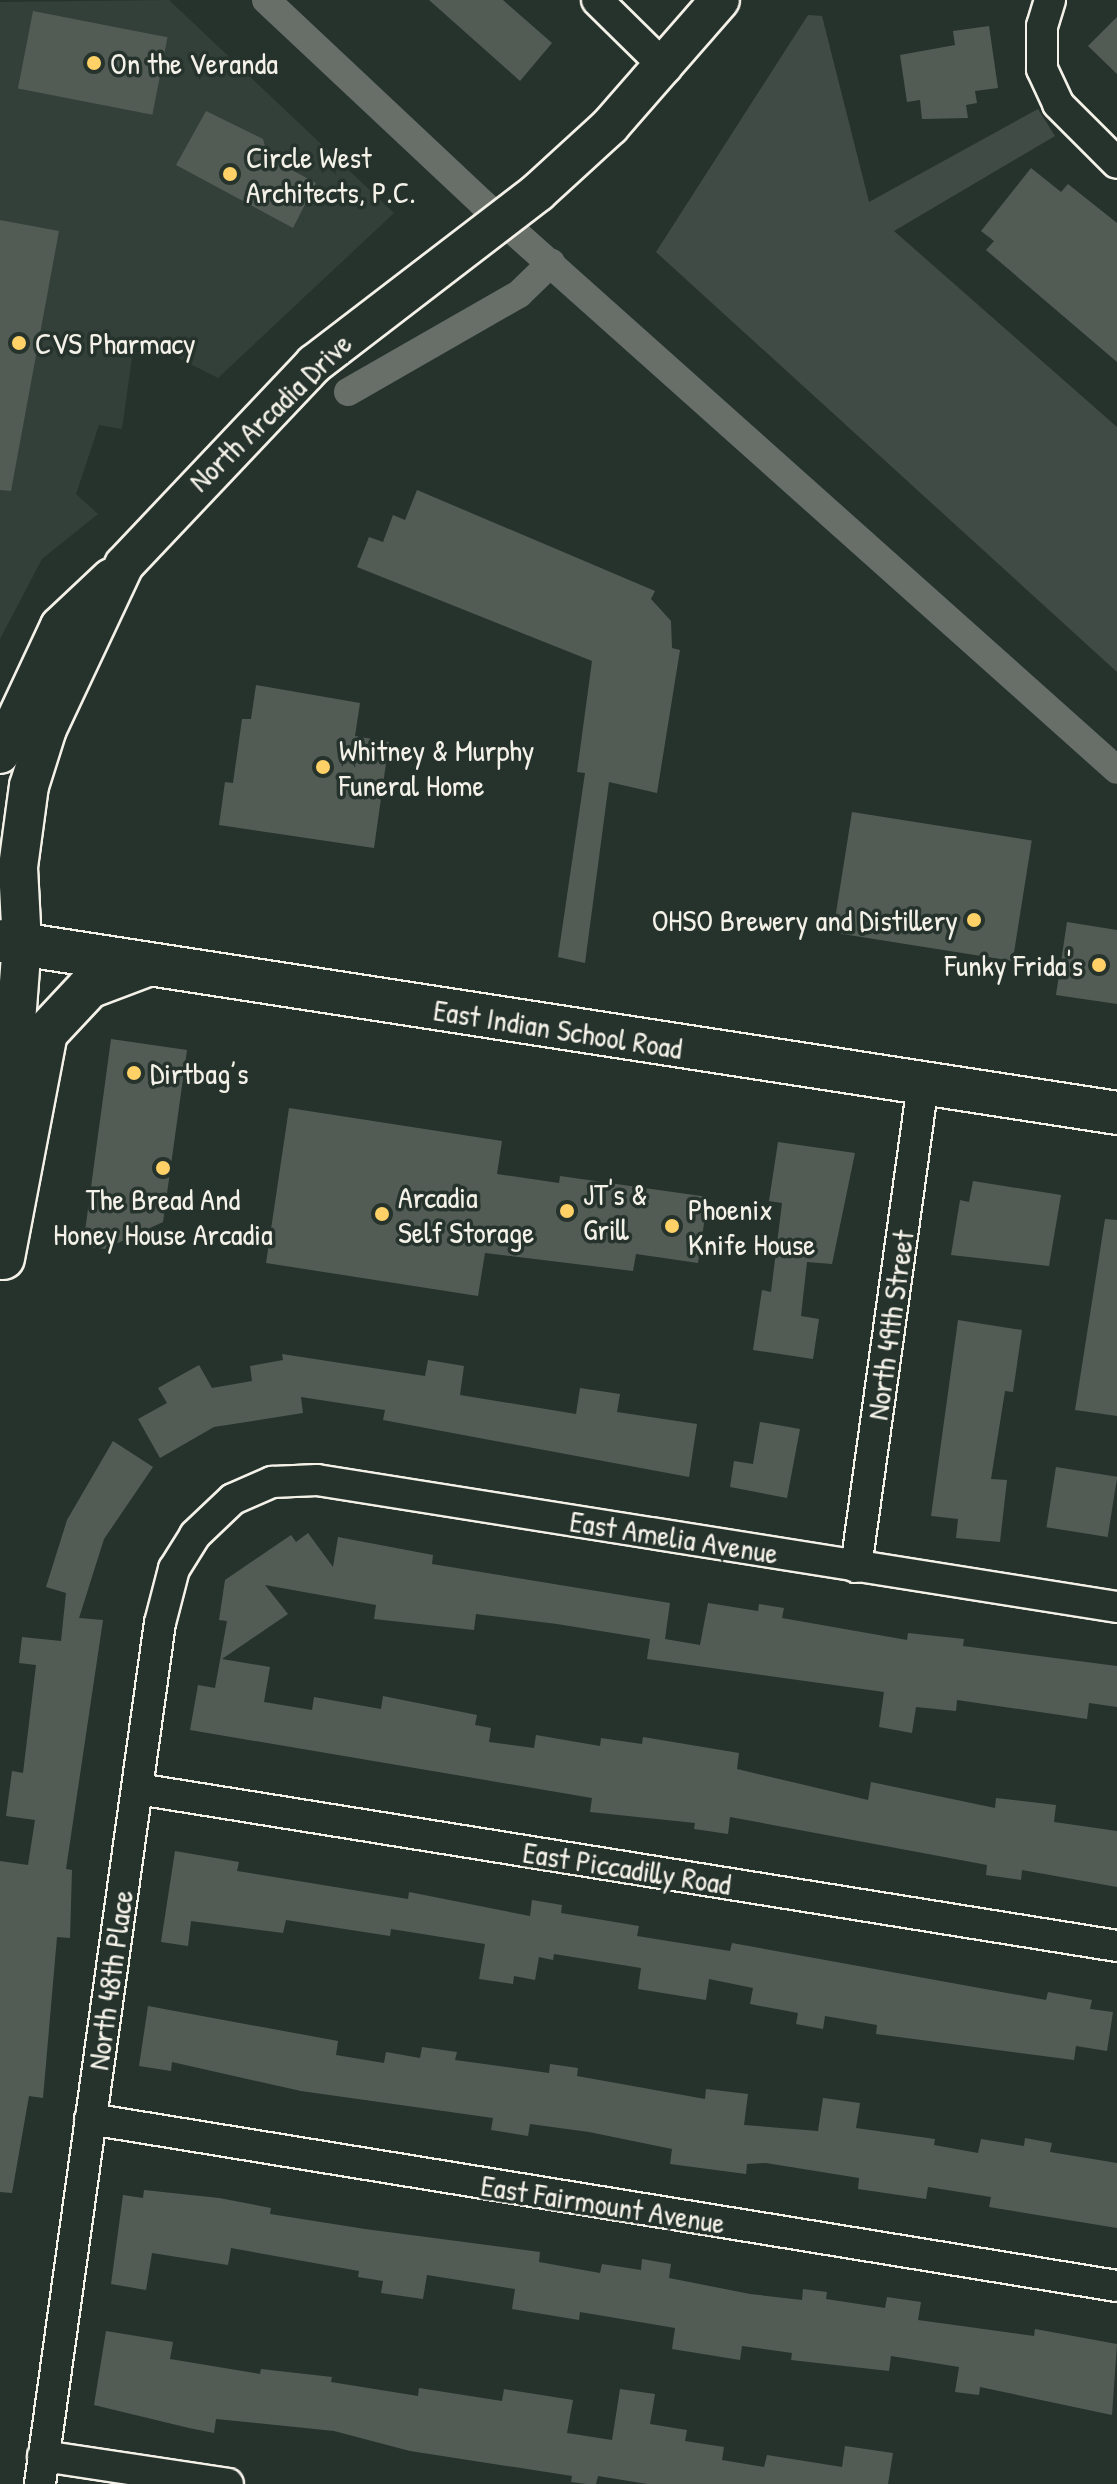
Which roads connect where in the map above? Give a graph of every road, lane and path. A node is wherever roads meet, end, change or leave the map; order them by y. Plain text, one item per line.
1 (597, 0) edge
2 (720, 0) edge
3 (1050, 0) edge
4 (666, 68) junction
5 (1117, 163) edge
6 (124, 565) junction
7 (19, 718) junction
8 (0, 754) edge
9 (0, 815) edge
10 (11, 942) edge
11 (148, 965) junction
12 (923, 1084) junction
13 (1117, 1113) edge
14 (2, 1268) edge
15 (233, 1499) joint
16 (856, 1567) junction
17 (1117, 1607) edge
18 (138, 1789) junction
19 (1117, 1946) edge
20 (90, 2119) junction
21 (1117, 2286) edge
22 (42, 2470) edge
23 (228, 2484) edge

1 - 4 street
2 - 4 street, North Arcadia Drive
3 - 5 street
4 - 6 street, North Arcadia Drive
6 - 7 street
6 - 10 street, North Arcadia Drive
7 - 8 street
7 - 9 street
10 - 11 main road, East Indian School Road
10 - 14 street, North Arcadia Drive
11 - 12 main road, East Indian School Road
11 - 14 main road
12 - 13 main road, East Indian School Road
12 - 16 street, North 49th Street
15 - 16 street, East Amelia Avenue
15 - 18 street, North 48th Place
16 - 17 street, East Amelia Avenue
18 - 19 street, East Piccadilly Road
18 - 20 street, North 48th Place
20 - 21 street, East Fairmount Avenue
20 - 22 street, North 48th Place
22 - 23 street

